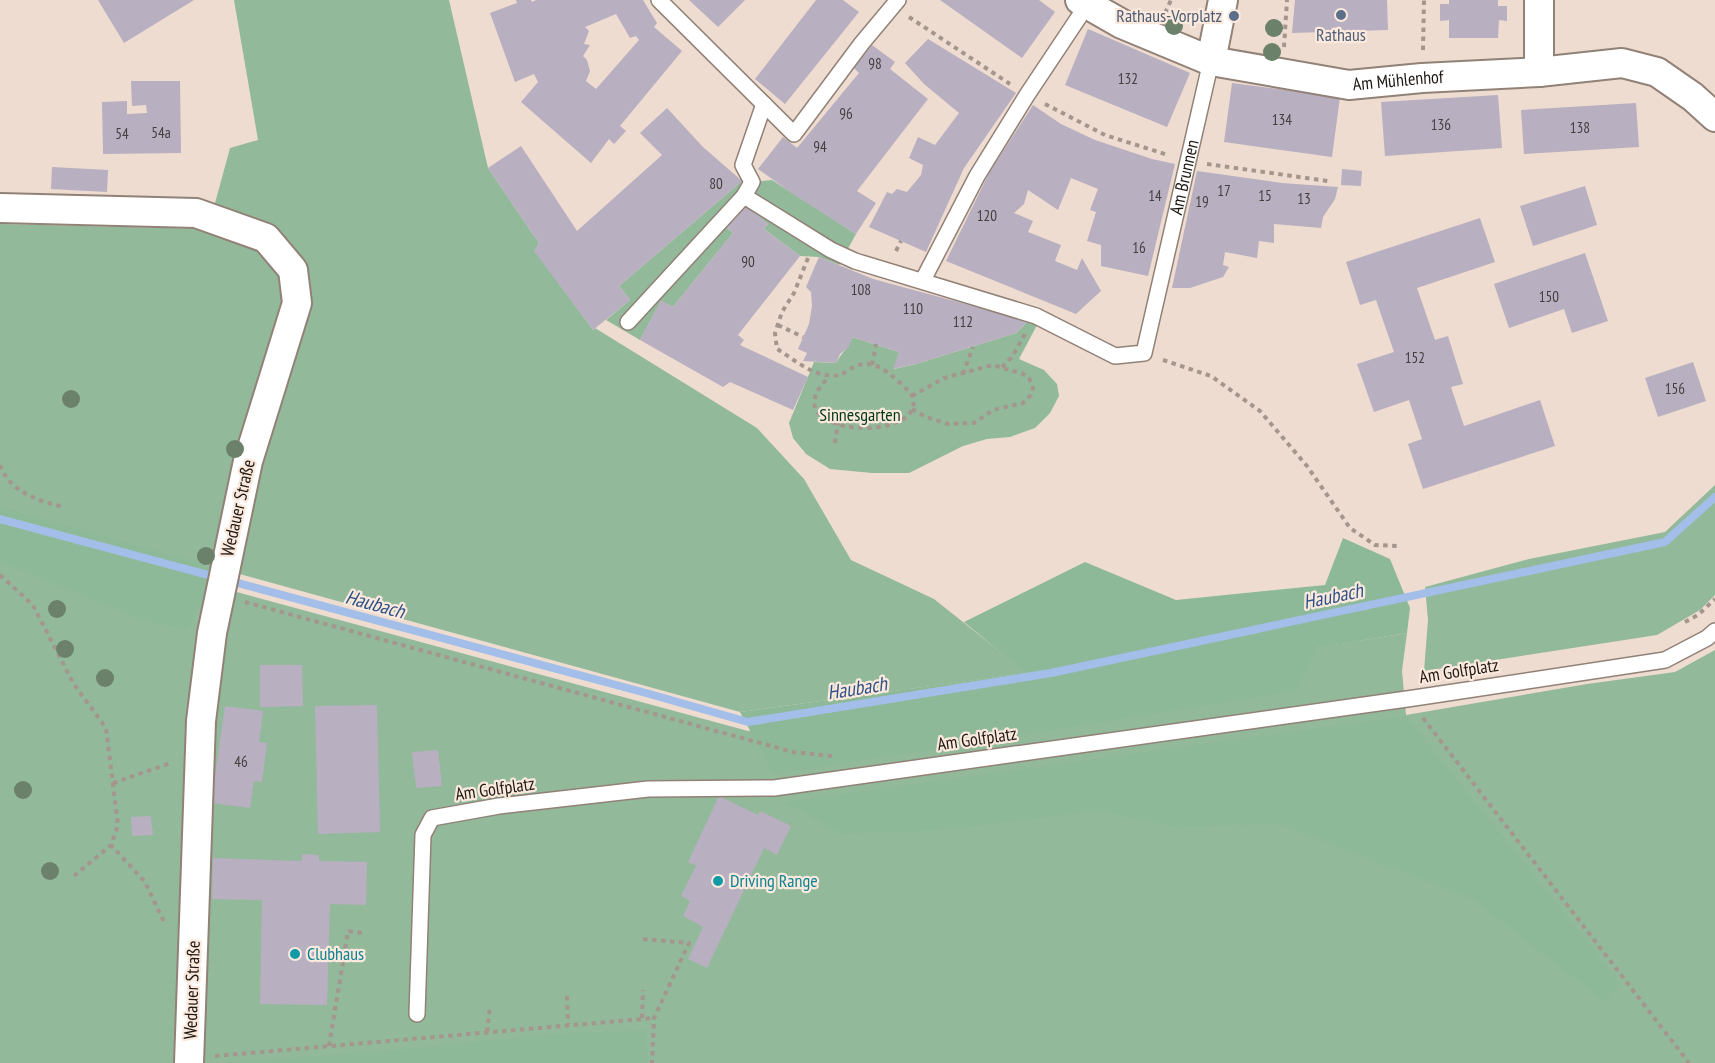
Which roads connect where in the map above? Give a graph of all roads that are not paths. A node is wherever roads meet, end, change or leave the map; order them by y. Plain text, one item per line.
1 (1223, 0) edge
2 (1539, 0) edge
3 (661, 1) edge
4 (1083, 2) edge
5 (896, 3) edge
6 (1210, 61) junction
7 (1539, 72) junction
8 (764, 104) junction
9 (1715, 117) edge
10 (744, 196) junction
11 (0, 208) edge
12 (923, 280) junction
13 (628, 322) dead end
14 (1715, 631) edge
15 (417, 1014) dead end
16 (189, 1061) edge

1 - 6 street, Am Brunnen
2 - 7 street
3 - 8 lane
4 - 6 street, Am Mühlenhof
4 - 12 lane
5 - 8 lane
6 - 7 street, Am Mühlenhof
6 - 12 lane, Am Brunnen
7 - 9 street, Am Mühlenhof
8 - 10 lane
10 - 12 lane
10 - 13 lane
11 - 16 street, Wedauer Straße
14 - 15 lane, Am Golfplatz

